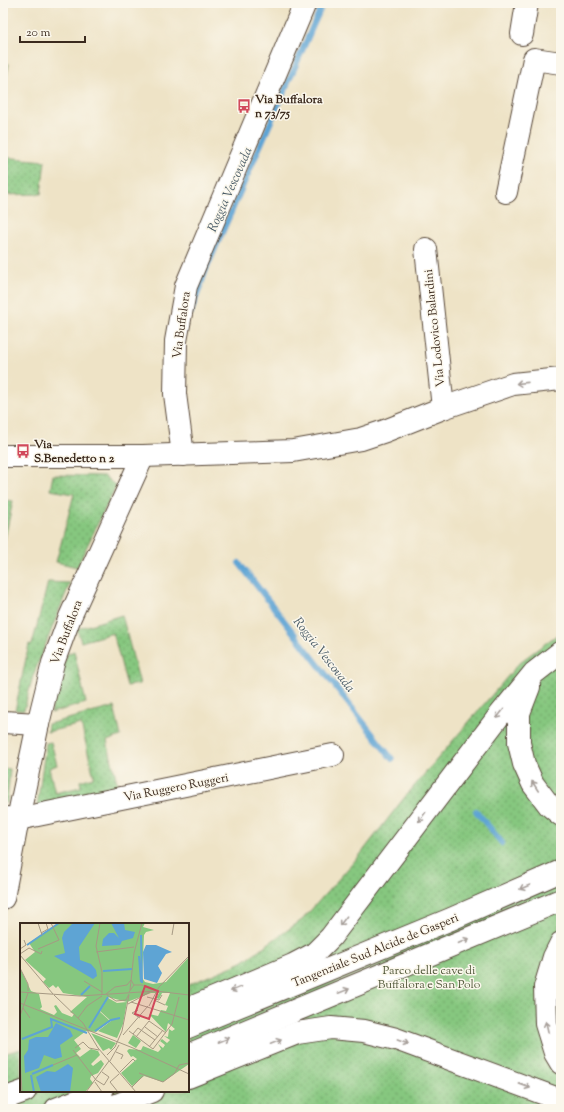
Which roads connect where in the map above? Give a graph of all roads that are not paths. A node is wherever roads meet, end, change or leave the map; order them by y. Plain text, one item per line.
1 (305, 3) edge
2 (527, 3) edge
3 (522, 34) dead end
4 (561, 63) edge
5 (506, 192) dead end
6 (426, 249) dead end
7 (561, 379) edge
8 (443, 408) junction
9 (183, 455) junction
10 (3, 456) edge
11 (143, 456) junction
12 (561, 652) edge
13 (534, 673) junction
14 (3, 722) edge
15 (38, 724) junction
16 (333, 754) dead end
17 (561, 815) edge
18 (10, 818) edge
19 (561, 872) edge
20 (3, 898) edge
21 (561, 900) edge
22 (561, 943) edge
23 (189, 1009) edge
24 (189, 1027) edge
25 (189, 1055) edge
26 (561, 1063) edge
27 (189, 1077) edge
28 (99, 1092) edge
29 (150, 1092) edge
30 (561, 1100) edge
31 (56, 1109) edge
32 (107, 1109) edge

1 - 9 main road, Via Buffalora
2 - 3 main road
4 - 5 main road
6 - 8 main road, Via Lodovico Balardini
7 -> 8 main road
8 - 9 main road
9 - 11 main road
10 - 11 main road
11 - 15 main road, Via Buffalora
12 - 13 main road
17 -> 13 main road
13 -> 23 main road
14 - 15 main road
15 - 18 main road, Via Buffalora
16 - 18 main road, Via Ruggero Ruggeri
18 - 20 main road, Via Buffalora
19 -> 24 main road, Tangenziale Sud Alcide de Gasperi
25 -> 21 main road, Tangenziale Sud Alcide de Gasperi
26 -> 22 main road
27 -> 30 main road
28 - 31 main road
29 - 32 main road

